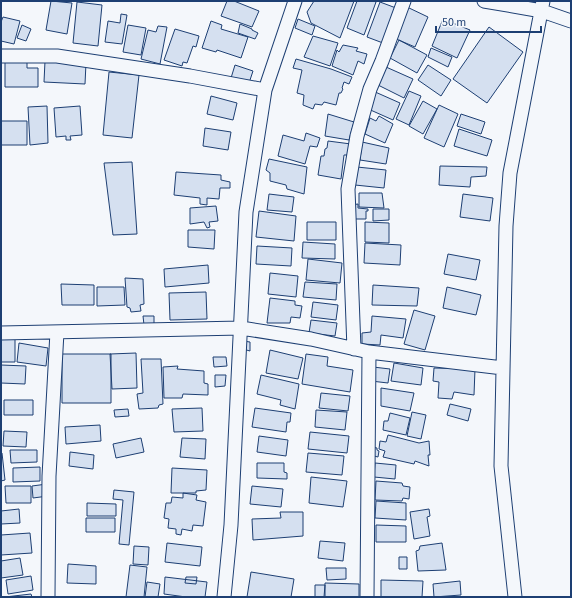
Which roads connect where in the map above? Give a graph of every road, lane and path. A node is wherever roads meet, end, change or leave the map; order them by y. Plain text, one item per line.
1 (295, 1) edge
2 (404, 1) edge
3 (484, 1) edge
4 (543, 6) edge
5 (571, 21) edge
6 (1, 56) edge
7 (265, 90) junction
8 (241, 328) junction
9 (57, 332) junction
10 (1, 333) edge
11 (354, 349) junction
12 (369, 352) junction
13 (503, 368) junction
14 (48, 597) edge
15 (224, 597) edge
16 (368, 597) edge
17 (515, 597) edge

1 - 7 street
2 - 11 street
3 - 4 street
4 - 5 street
4 - 13 street
6 - 7 street
7 - 8 street
8 - 9 street
8 - 11 street
8 - 15 street
9 - 10 street
9 - 14 street
11 - 12 street
12 - 13 street
12 - 16 street
13 - 17 street

